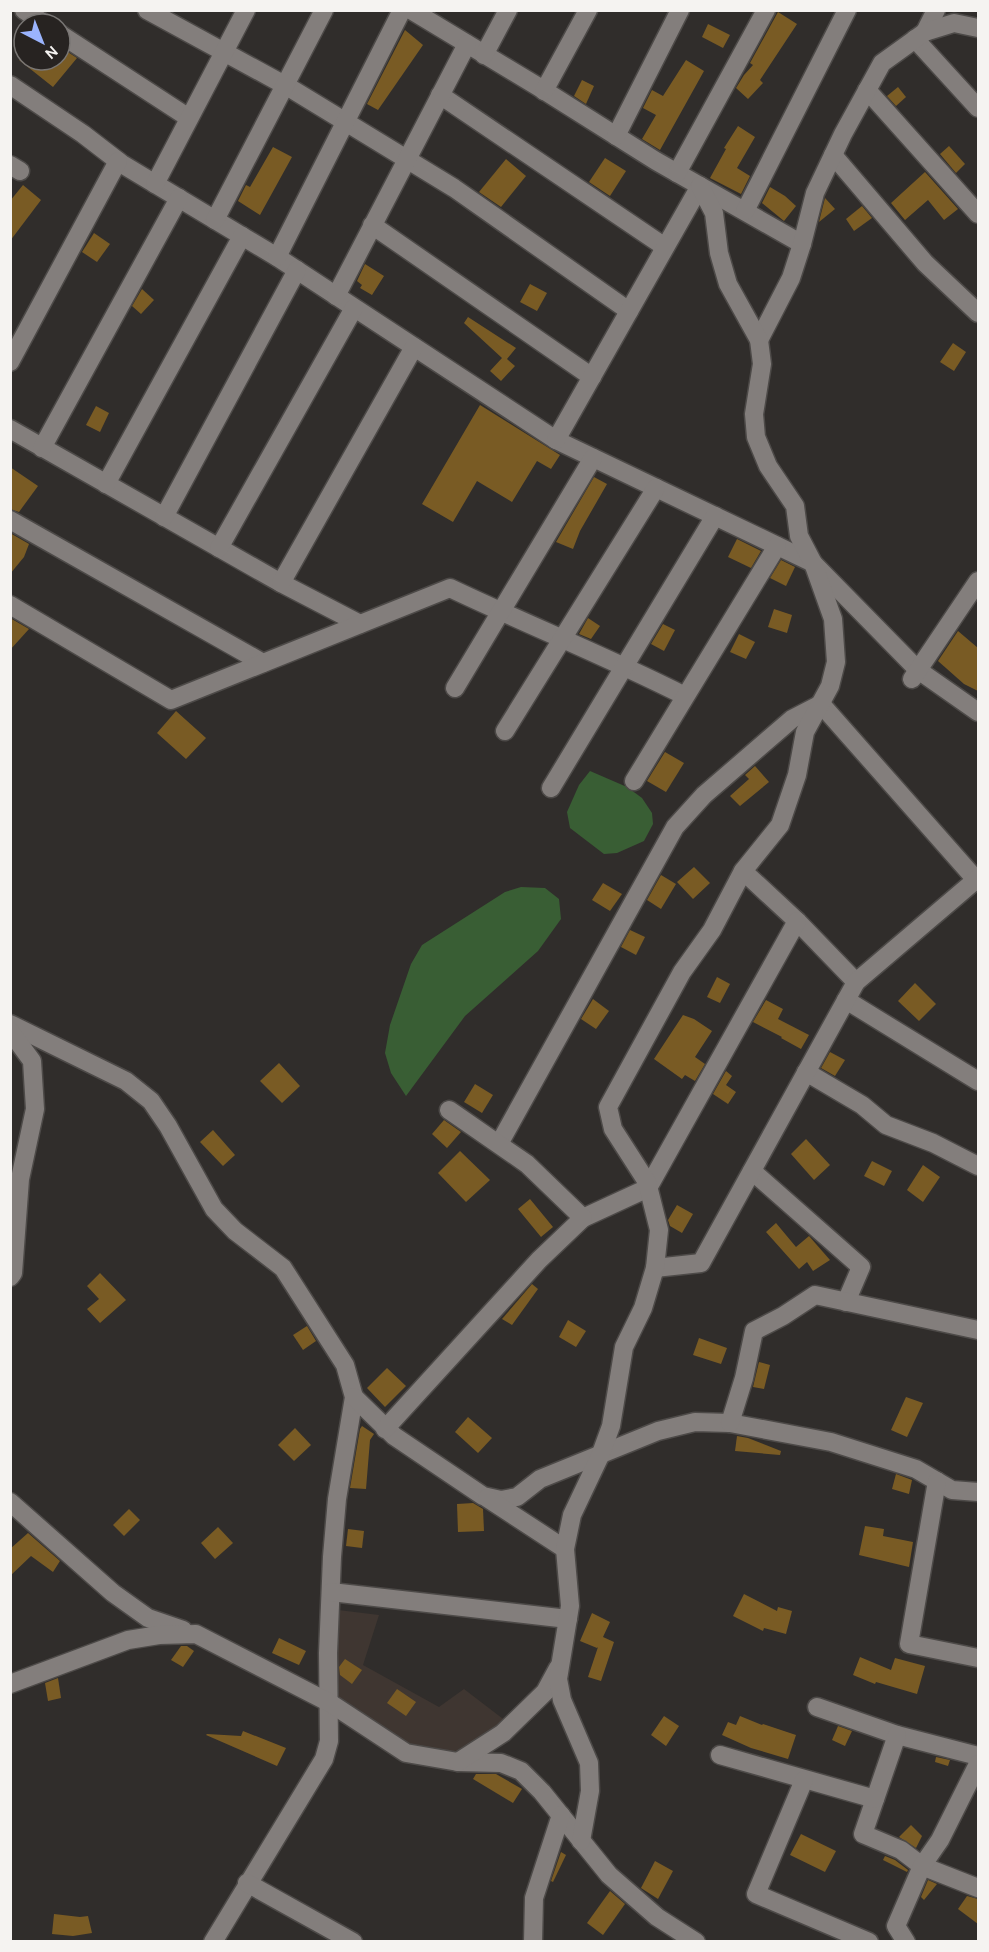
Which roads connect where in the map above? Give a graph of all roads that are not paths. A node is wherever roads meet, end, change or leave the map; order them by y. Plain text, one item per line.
1 (147, 10) edge
2 (246, 10) edge
3 (324, 10) edge
4 (402, 10) edge
5 (411, 10) edge
6 (507, 10) edge
7 (588, 10) edge
8 (680, 10) edge
9 (766, 10) edge
10 (847, 10) edge
11 (936, 10) edge
12 (978, 28) edge
13 (920, 36) junction
14 (72, 42) edge
15 (467, 44) junction
16 (224, 52) junction
17 (484, 55) junction
18 (10, 85) edge
19 (285, 85) junction
20 (867, 90) junction
21 (544, 91) junction
22 (440, 95) junction
23 (978, 108) edge
24 (189, 118) junction
25 (345, 122) junction
26 (616, 136) junction
27 (833, 155) junction
28 (406, 159) junction
29 (118, 161) junction
30 (677, 173) junction
31 (155, 184) junction
32 (700, 186) junction
33 (179, 198) junction
34 (745, 211) junction
35 (978, 214) edge
36 (215, 220) junction
37 (372, 225) junction
38 (242, 236) junction
39 (802, 244) junction
40 (665, 247) junction
41 (277, 257) junction
42 (297, 270) junction
43 (336, 296) junction
44 (354, 308) junction
45 (629, 311) junction
46 (978, 313) edge
47 (759, 340) junction
48 (414, 347) junction
49 (10, 362) edge
50 (592, 377) junction
51 (10, 429) edge
52 (556, 440) junction
53 (42, 448) junction
54 (593, 458) junction
55 (106, 484) junction
56 (656, 488) junction
57 (715, 516) junction
58 (164, 517) junction
59 (10, 520) edge
60 (777, 546) junction
61 (219, 548) junction
62 (813, 563) junction
63 (978, 580) edge
64 (281, 583) junction
65 (10, 605) edge
66 (501, 612) junction
67 (360, 624) junction
68 (562, 639) junction
69 (263, 663) junction
70 (625, 666) junction
71 (915, 675) junction
72 (455, 688) dead end
73 (685, 696) junction
74 (821, 704) junction
75 (978, 712) edge
76 (505, 731) dead end
77 (634, 781) dead end
78 (551, 788) dead end
79 (743, 871) junction
80 (978, 880) edge
81 (797, 921) junction
82 (856, 982) junction
83 (846, 1000) junction
84 (10, 1024) edge
85 (10, 1031) edge
86 (806, 1072) junction
87 (978, 1081) edge
88 (449, 1110) dead end
89 (499, 1144) junction
90 (978, 1166) edge
91 (752, 1171) junction
92 (648, 1188) junction
93 (583, 1218) junction
94 (655, 1268) junction
95 (10, 1277) edge
96 (846, 1302) junction
97 (978, 1330) edge
98 (354, 1397) junction
99 (730, 1423) junction
100 (385, 1429) junction
101 (600, 1456) junction
102 (937, 1481) junction
103 (978, 1492) edge
104 (483, 1496) junction
105 (10, 1502) edge
106 (565, 1549) junction
107 (331, 1592) junction
108 (568, 1619) junction
109 (196, 1634) junction
110 (978, 1658) edge
111 (561, 1662) junction
112 (10, 1684) edge
113 (330, 1703) junction
114 (817, 1707) dead end
115 (897, 1735) junction
116 (720, 1755) dead end
117 (978, 1756) edge
118 (458, 1762) junction
119 (978, 1764) edge
120 (804, 1780) junction
121 (875, 1799) junction
122 (561, 1815) junction
123 (581, 1841) junction
124 (922, 1866) junction
125 (247, 1883) junction
126 (978, 1888) edge
127 (213, 1941) edge
128 (353, 1941) edge
129 (533, 1941) edge
130 (696, 1941) edge
131 (869, 1941) edge
132 (906, 1941) edge

1 - 16 street
2 - 16 street
3 - 19 street
4 - 25 street
5 - 15 street
6 - 17 street
7 - 21 street
8 - 26 street
9 - 30 street
10 - 34 street
11 - 13 street
12 - 13 street
13 - 20 street
13 - 23 street
14 - 24 street
15 - 17 street
15 - 22 street
16 - 19 street
16 - 24 street
17 - 21 street
18 - 29 street
19 - 25 street
19 - 36 street
20 - 27 street
20 - 35 street
21 - 26 street
22 - 28 street
22 - 40 street
24 - 31 street
25 - 28 street
25 - 41 street
26 - 30 street
27 - 39 street
27 - 46 street
28 - 37 street
28 - 45 street
29 - 31 street
29 - 49 street
30 - 32 street
31 - 33 street
32 - 34 street
32 - 40 street
32 - 47 street
33 - 36 street
33 - 53 street
34 - 39 street
36 - 38 street
37 - 43 street
37 - 50 street
38 - 41 street
38 - 55 street
39 - 47 street
40 - 45 street
41 - 42 street
42 - 43 street
42 - 58 street
43 - 44 street
44 - 48 street
44 - 61 street
45 - 50 street
47 - 62 street
48 - 52 street
48 - 64 street
50 - 52 street
51 - 53 street
52 - 54 street
53 - 55 street
54 - 56 street
54 - 66 street
55 - 58 street
56 - 57 street
56 - 68 street
57 - 60 street
57 - 70 street
58 - 61 street
59 - 69 street
60 - 62 street
60 - 73 street
61 - 64 street
62 - 71 street
62 - 74 street
63 - 71 street
64 - 67 street
65 - 69 street
66 - 67 street
66 - 68 street
66 - 72 street
67 - 69 street
68 - 70 street
68 - 76 street
70 - 73 street
70 - 78 street
71 - 75 street
73 - 77 street
74 - 79 street
74 - 80 street
74 - 89 street
79 - 81 street
79 - 92 street
80 - 82 street
81 - 82 street
81 - 92 street
82 - 83 street
83 - 86 street
83 - 87 street
84 - 98 street
85 - 95 street
86 - 90 street
86 - 91 street
88 - 89 street
89 - 93 street
91 - 94 street
91 - 96 street
92 - 93 street
92 - 94 street
93 - 100 street
94 - 101 street
96 - 97 street
96 - 99 street
98 - 100 street
98 - 107 street
99 - 101 street
99 - 102 street
100 - 104 street
101 - 104 street
101 - 106 street
102 - 103 street
102 - 110 street
104 - 106 street
105 - 109 street
106 - 108 street
107 - 108 street
107 - 113 street
108 - 111 street
109 - 112 street
109 - 113 street
111 - 118 street
111 - 123 street
113 - 118 street
113 - 125 street
114 - 115 street
115 - 117 street
115 - 121 street
116 - 120 street
118 - 122 street
119 - 124 street
120 - 121 street
120 - 131 street
121 - 124 street
122 - 123 street
122 - 129 street
123 - 130 street
124 - 126 street
124 - 132 street
125 - 127 street
125 - 128 street

